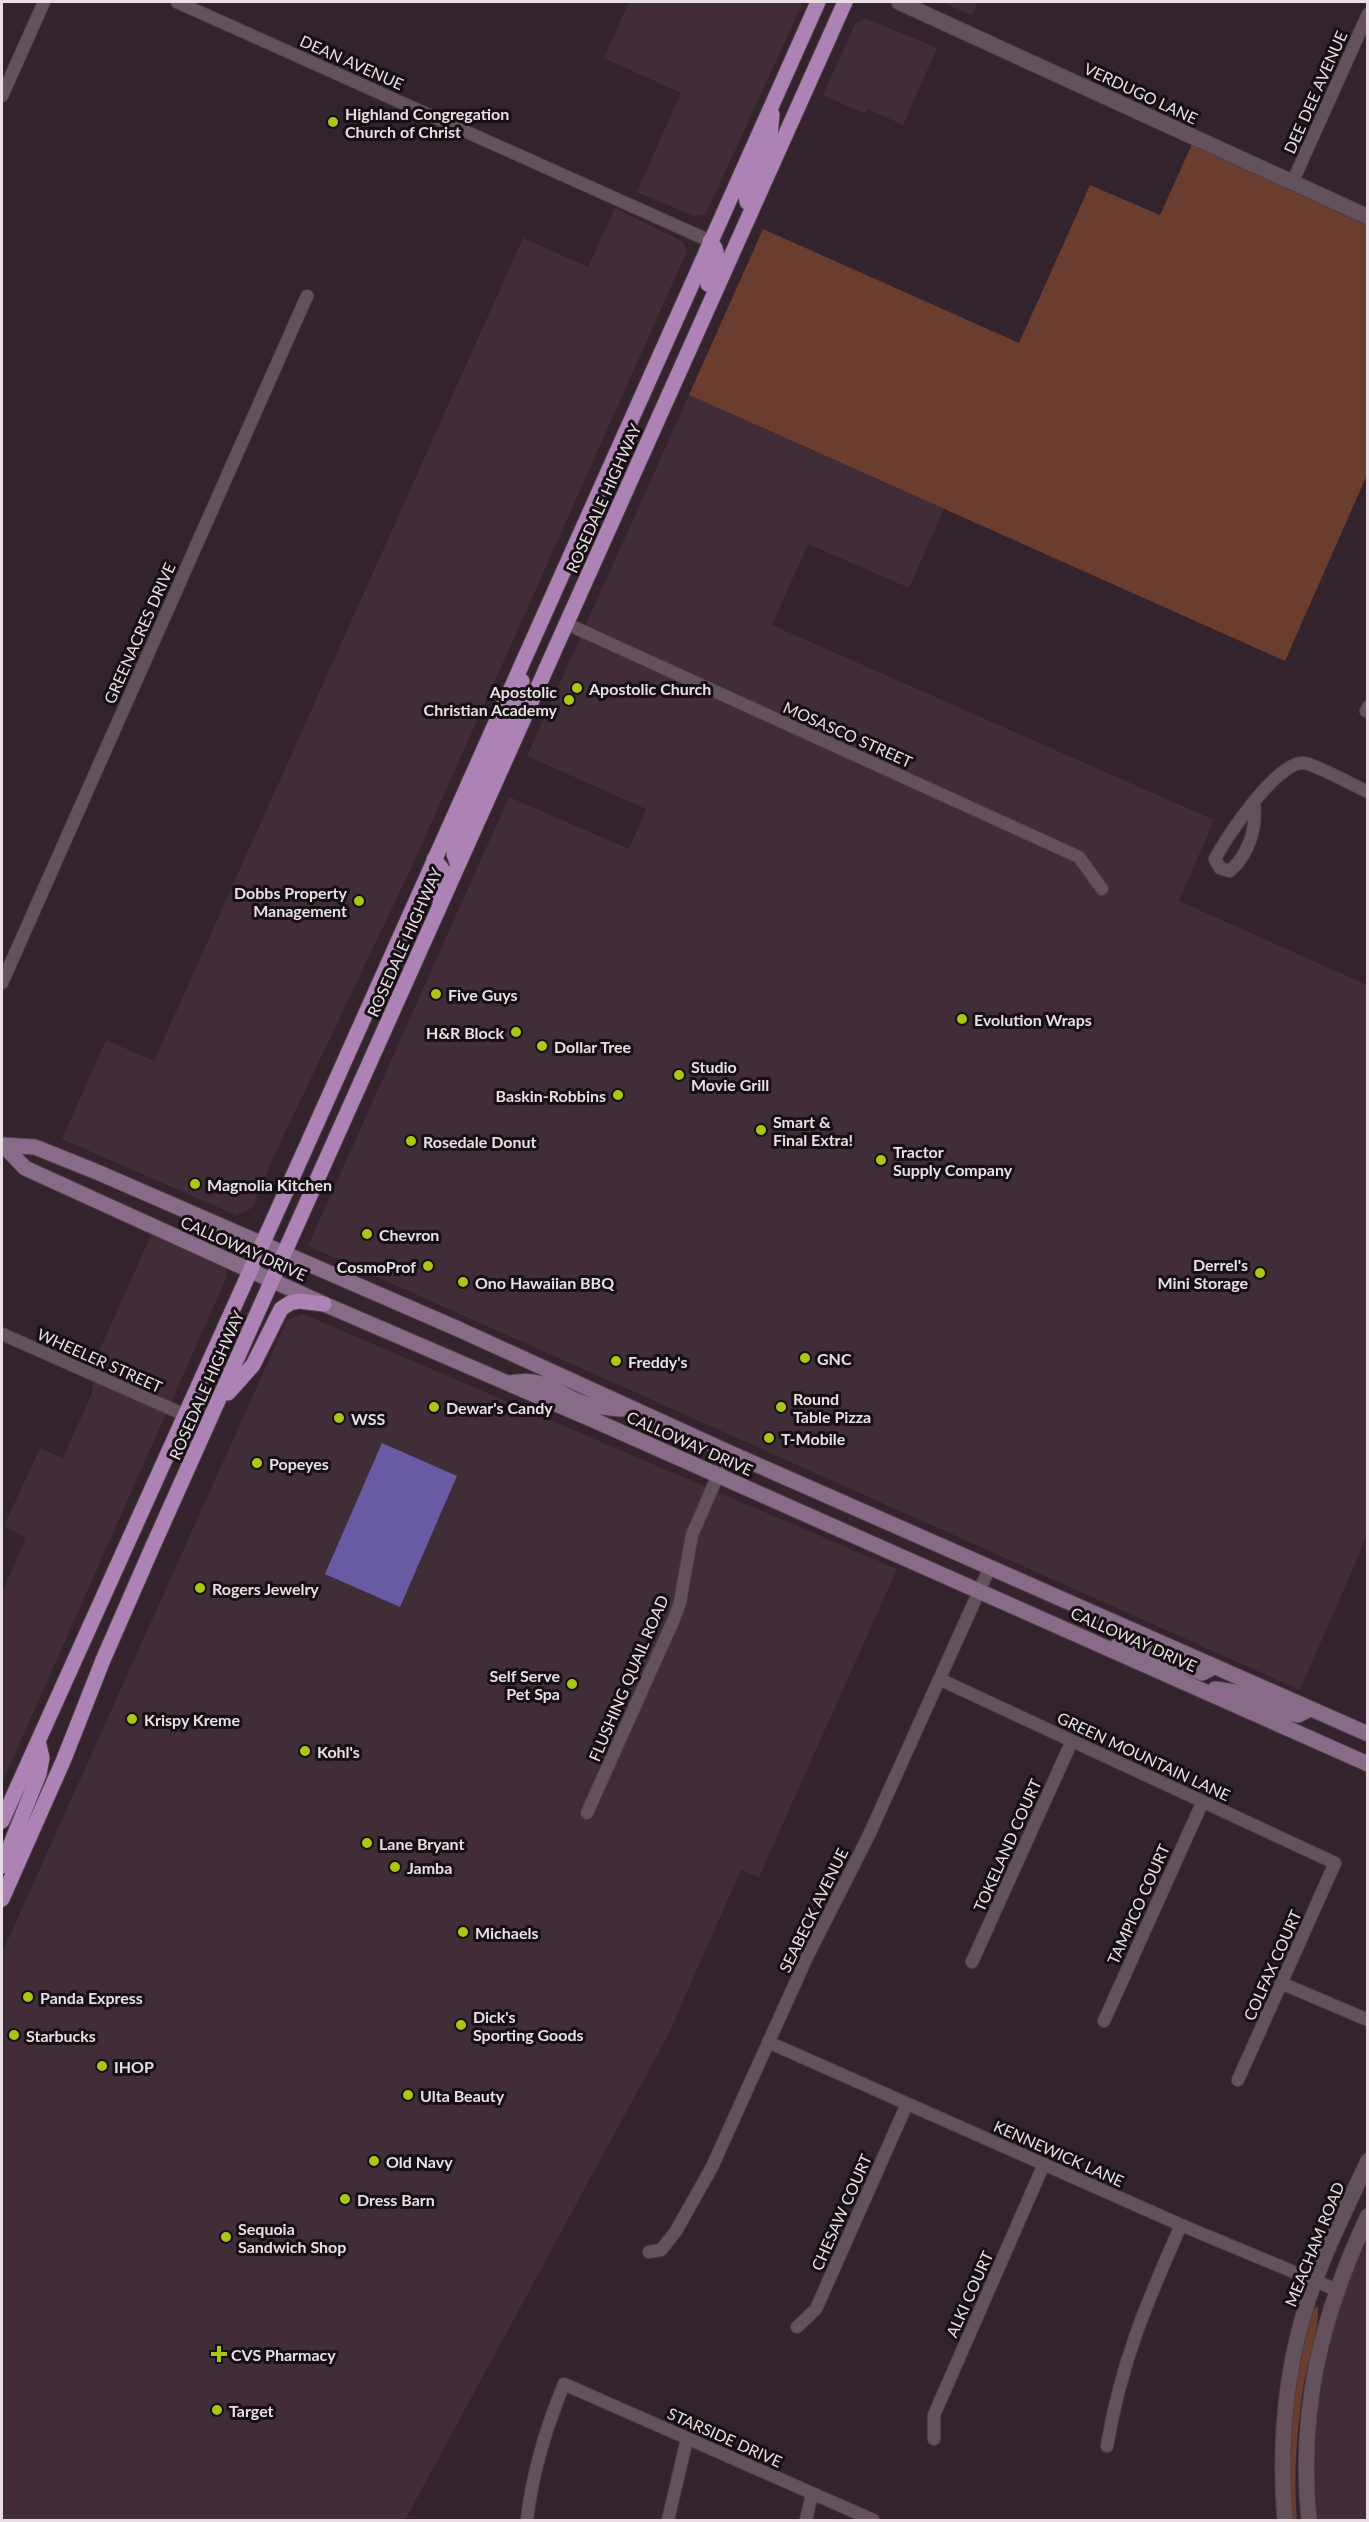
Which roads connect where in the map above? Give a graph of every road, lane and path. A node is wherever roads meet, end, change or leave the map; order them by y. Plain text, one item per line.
1 (44, 2) edge
2 (177, 2) edge
3 (818, 2) edge
4 (845, 2) edge
5 (899, 2) edge
6 (1368, 14) edge
7 (2, 96) edge
8 (773, 102) junction
9 (1292, 183) junction
10 (753, 206) junction
11 (1368, 217) edge
12 (710, 241) junction
13 (307, 296) dead end
14 (656, 424) junction
15 (567, 624) junction
16 (536, 632) junction
17 (1368, 792) edge
18 (1254, 803) junction
19 (434, 859) junction
20 (458, 865) junction
21 (1102, 889) dead end
22 (408, 978) junction
23 (2, 983) edge
24 (3, 1145) edge
25 (262, 1244) junction
26 (285, 1254) junction
27 (250, 1271) junction
28 (273, 1281) junction
29 (324, 1304) junction
30 (2, 1334) edge
31 (508, 1383) junction
32 (634, 1410) junction
33 (185, 1415) junction
34 (208, 1424) junction
35 (728, 1452) junction
36 (717, 1475) junction
37 (990, 1567) junction
38 (979, 1590) junction
39 (1105, 1646) junction
40 (1214, 1667) junction
41 (939, 1679) junction
42 (1200, 1688) junction
43 (1310, 1709) junction
44 (1368, 1734) edge
45 (38, 1741) junction
46 (1072, 1741) junction
47 (1368, 1764) edge
48 (1203, 1801) junction
49 (587, 1813) dead end
50 (2, 1821) edge
51 (1335, 1863) joint
52 (2, 1866) edge
53 (2, 1899) edge
54 (972, 1962) dead end
55 (1281, 1983) junction
56 (1368, 2020) edge
57 (1104, 2021) dead end
58 (768, 2042) junction
59 (1238, 2080) dead end
60 (907, 2104) junction
61 (1368, 2161) edge
62 (1044, 2164) junction
63 (1368, 2216) edge
64 (1181, 2225) junction
65 (649, 2252) dead end
66 (1314, 2282) junction
67 (1337, 2290) junction
68 (797, 2327) dead end
69 (687, 2439) junction
70 (934, 2439) dead end
71 (1107, 2446) dead end
72 (812, 2494) junction
73 (527, 2520) edge
74 (668, 2520) edge
75 (806, 2520) edge
76 (873, 2520) edge
77 (1286, 2520) edge
78 (1309, 2520) edge

1 - 7 street
2 - 12 street, DEAN AVENUE
3 - 8 main road, ROSEDALE HIGHWAY
4 - 10 main road, ROSEDALE HIGHWAY
5 - 9 street, VERDUGO LANE
6 - 9 street, DEE DEE AVENUE
8 - 10 main road
8 - 12 main road, ROSEDALE HIGHWAY
9 - 11 street, VERDUGO LANE
10 - 14 main road, ROSEDALE HIGHWAY
12 - 14 main road
12 - 16 main road, ROSEDALE HIGHWAY
13 - 23 street, GREENACRES DRIVE
14 - 15 main road, ROSEDALE HIGHWAY
15 - 20 main road, ROSEDALE HIGHWAY
15 - 21 street, MOSASCO STREET
16 - 19 main road, ROSEDALE HIGHWAY
16 - 20 main road
17 - 18 street
18 - 18 street
19 - 22 main road
19 - 25 main road, ROSEDALE HIGHWAY
20 - 22 main road, ROSEDALE HIGHWAY
22 - 26 main road, ROSEDALE HIGHWAY
24 - 25 main road, CALLOWAY DRIVE
24 - 27 main road, CALLOWAY DRIVE
25 - 26 main road, CALLOWAY DRIVE
25 - 27 main road, ROSEDALE HIGHWAY
26 - 28 main road, ROSEDALE HIGHWAY
26 - 32 main road, CALLOWAY DRIVE
27 - 28 main road, CALLOWAY DRIVE
27 - 33 main road, ROSEDALE HIGHWAY
28 - 29 main road, CALLOWAY DRIVE
28 - 34 main road, ROSEDALE HIGHWAY
29 - 31 main road, CALLOWAY DRIVE
29 - 34 main road
30 - 33 street, WHEELER STREET
31 - 32 main road
31 - 36 main road, CALLOWAY DRIVE
32 - 35 main road, CALLOWAY DRIVE
33 - 45 main road, ROSEDALE HIGHWAY
34 - 53 main road, ROSEDALE HIGHWAY
35 - 36 street, FLUSHING QUAIL ROAD
35 - 37 main road, CALLOWAY DRIVE
36 - 38 main road, CALLOWAY DRIVE
36 - 49 street, FLUSHING QUAIL ROAD
37 - 38 street, SEABECK AVENUE
37 - 40 main road, CALLOWAY DRIVE
38 - 39 main road, CALLOWAY DRIVE
38 - 41 street, SEABECK AVENUE
39 - 40 main road
39 - 42 main road, CALLOWAY DRIVE
40 - 43 main road, CALLOWAY DRIVE
41 - 46 street, GREEN MOUNTAIN LANE
41 - 58 street, SEABECK AVENUE
42 - 43 main road
42 - 47 main road, CALLOWAY DRIVE
43 - 44 main road, CALLOWAY DRIVE
45 - 50 main road, ROSEDALE HIGHWAY
45 - 52 main road
46 - 48 street, GREEN MOUNTAIN LANE
46 - 54 street, TOKELAND COURT
48 - 51 street, GREEN MOUNTAIN LANE
48 - 57 street, TAMPICO COURT
51 - 55 street, COLFAX COURT
55 - 56 street
55 - 59 street, COLFAX COURT
58 - 60 street, KENNEWICK LANE
58 - 65 street, SEABECK AVENUE
60 - 62 street, KENNEWICK LANE
60 - 68 street, CHESAW COURT
61 - 66 street, MEACHAM ROAD
62 - 64 street, KENNEWICK LANE
62 - 70 street, ALKI COURT
63 - 67 street
64 - 66 street, KENNEWICK LANE
64 - 71 street
66 - 67 street, KENNEWICK LANE
66 - 77 street, MEACHAM ROAD
67 - 78 street
69 - 72 street, STARSIDE DRIVE
69 - 73 street, STARSIDE DRIVE
69 - 74 street
72 - 75 street
72 - 76 street, STARSIDE DRIVE

